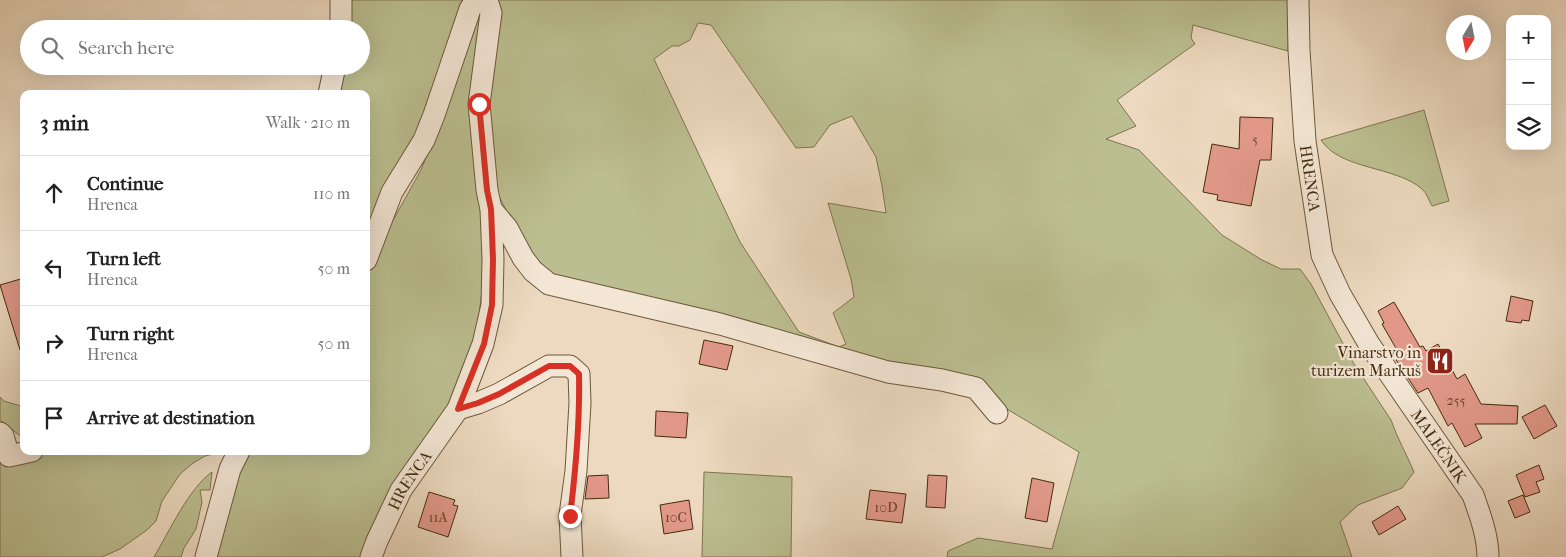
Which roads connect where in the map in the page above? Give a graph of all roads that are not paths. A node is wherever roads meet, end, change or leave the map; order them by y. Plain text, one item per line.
1 (341, 0) edge
2 (476, 0) edge
3 (487, 0) edge
4 (1298, 0) edge
5 (340, 20) edge
6 (334, 75) edge
7 (330, 90) edge
8 (491, 209) junction
9 (370, 250) edge
10 (1369, 344) joint
11 (458, 409) junction
12 (997, 413) dead end
13 (0, 433) edge
14 (20, 454) edge
15 (237, 455) edge
16 (206, 557) edge
17 (371, 557) edge
18 (572, 557) edge
19 (1488, 557) edge

1 - 5 street
2 - 9 street
3 - 8 street, HRENCA
4 - 10 street, HRENCA
6 - 7 street
8 - 11 street, HRENCA
8 - 12 street
10 - 19 street, MALEČNIK
11 - 17 street, HRENCA
11 - 18 street
13 - 14 street
15 - 16 street

